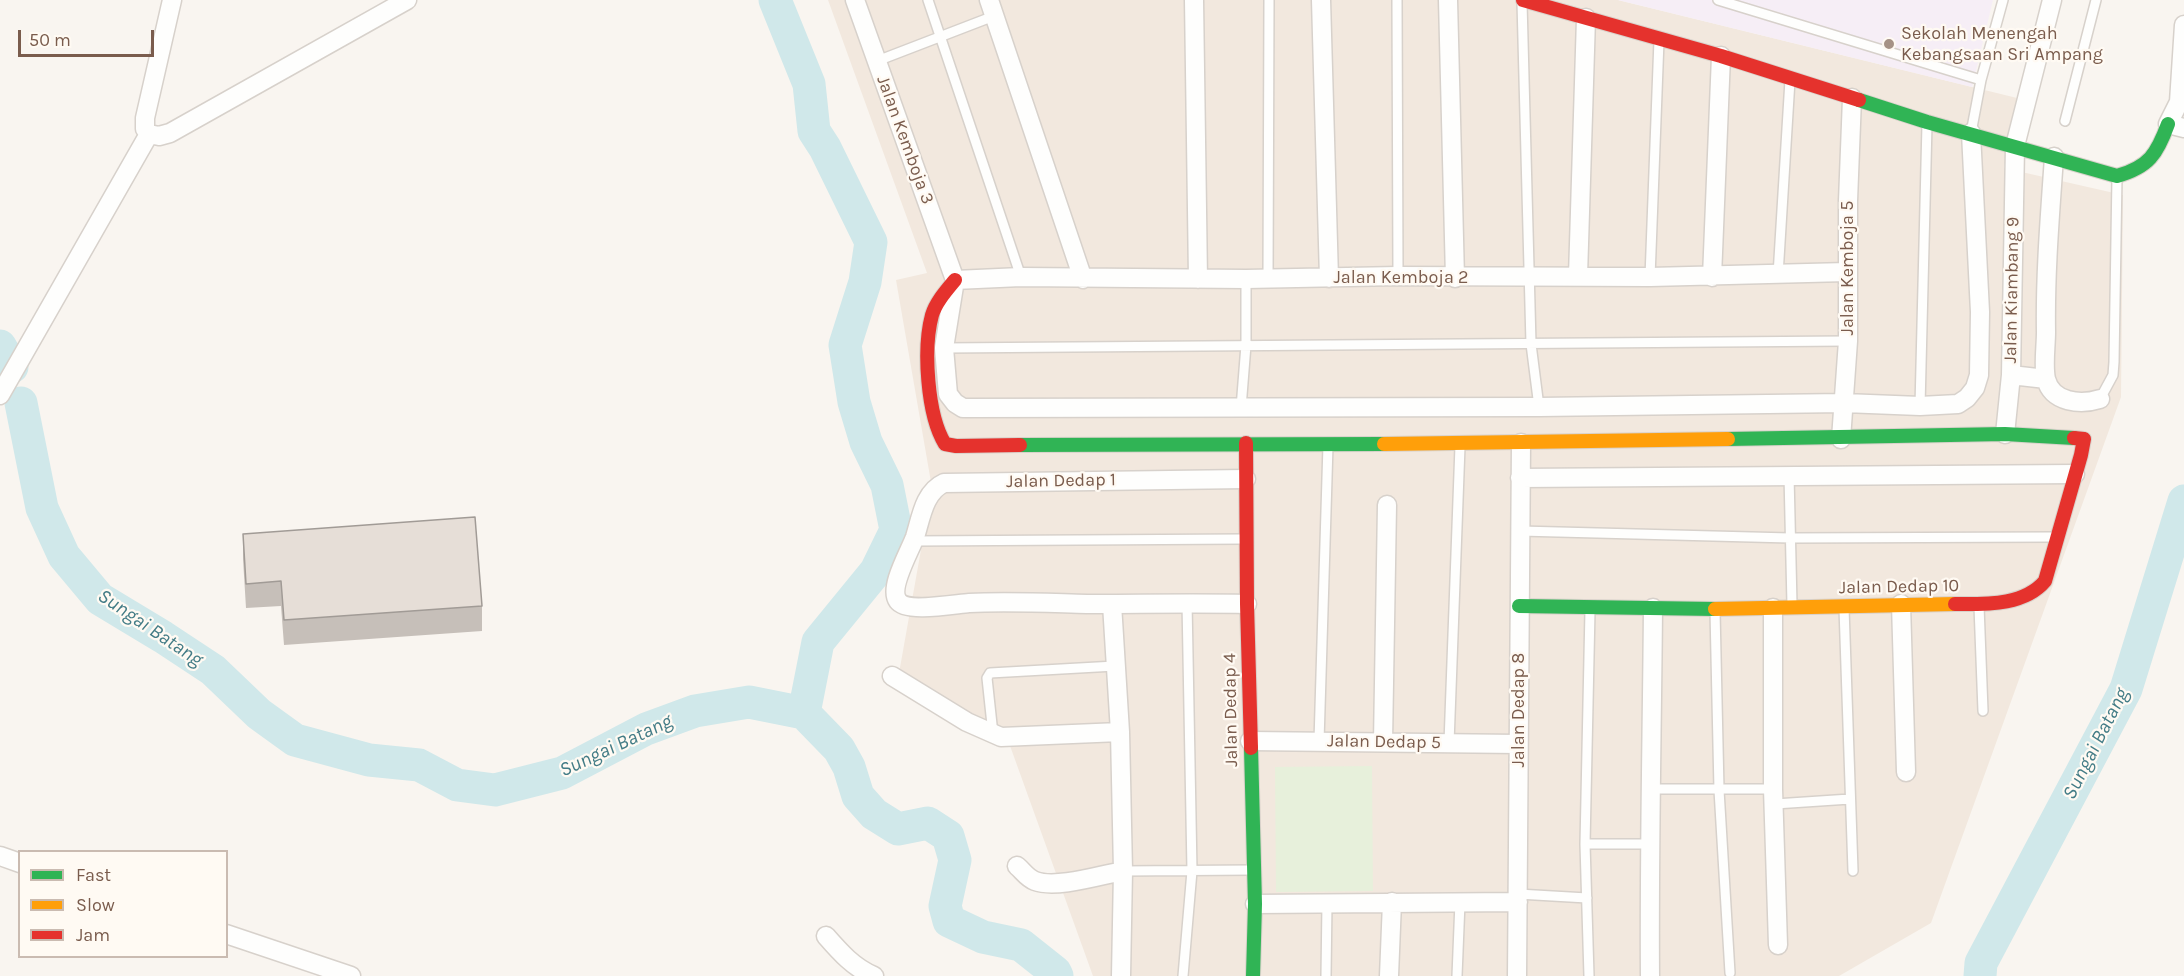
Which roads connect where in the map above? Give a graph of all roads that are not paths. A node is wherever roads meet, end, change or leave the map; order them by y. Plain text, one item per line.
1 (172, 0) edge
2 (407, 0) edge
3 (855, 0) edge
4 (928, 0) edge
5 (1194, 0) edge
6 (1269, 0) edge
7 (1321, 0) edge
8 (1397, 0) edge
9 (1448, 0) edge
10 (1523, 0) edge
11 (1718, 0) edge
12 (2003, 0) edge
13 (2052, 0) edge
14 (2096, 0) edge
15 (992, 8) edge
16 (1586, 18) junction
17 (2184, 25) edge
18 (941, 36) junction
19 (1659, 38) junction
20 (1721, 56) junction
21 (877, 60) junction
22 (1790, 78) junction
23 (1981, 80) junction
24 (1851, 98) junction
25 (2065, 121) dead end
26 (1927, 122) junction
27 (2176, 126) edge
28 (1971, 133) junction
29 (149, 134) junction
30 (2015, 146) junction
31 (2054, 157) junction
32 (2117, 176) junction
33 (1847, 272) junction
34 (1778, 275) junction
35 (1398, 276) junction
36 (1578, 276) junction
37 (1022, 277) junction
38 (1529, 277) junction
39 (1650, 277) junction
40 (1712, 277) junction
41 (1268, 278) junction
42 (1329, 278) junction
43 (1455, 278) junction
44 (1083, 279) junction
45 (1198, 279) junction
46 (1246, 279) junction
47 (955, 280) junction
48 (2013, 286) junction
49 (2046, 288) junction
50 (1848, 340) junction
51 (1531, 344) junction
52 (1246, 345) junction
53 (944, 348) junction
54 (2011, 375) junction
55 (2046, 379) junction
56 (0, 395) edge
57 (2100, 399) joint
58 (1844, 403) junction
59 (1920, 406) junction
60 (1539, 407) junction
61 (1242, 408) junction
62 (2005, 434) junction
63 (1841, 439) junction
64 (1246, 443) junction
65 (1521, 443) junction
66 (1460, 444) junction
67 (1328, 445) junction
68 (2074, 474) junction
69 (1789, 475) junction
70 (1520, 478) junction
71 (1246, 479) junction
72 (1387, 505) dead end
73 (1520, 531) junction
74 (2056, 537) junction
75 (1790, 538) junction
76 (1248, 539) junction
77 (914, 541) junction
78 (1187, 602) junction
79 (1112, 604) junction
80 (1247, 604) junction
81 (1901, 604) junction
82 (1979, 604) junction
83 (1519, 606) junction
84 (1844, 606) junction
85 (1590, 607) junction
86 (1792, 607) junction
87 (1653, 608) junction
88 (1773, 608) junction
89 (1715, 609) junction
90 (1115, 666) junction
91 (892, 676) dead end
92 (1983, 711) dead end
93 (1120, 732) junction
94 (993, 734) junction
95 (1250, 741) junction
96 (1318, 741) junction
97 (1383, 742) junction
98 (1449, 743) junction
99 (1518, 744) junction
100 (1906, 771) dead end
101 (1652, 789) junction
102 (1719, 790) junction
103 (1774, 797) junction
104 (1850, 799) junction
105 (1585, 844) junction
106 (1649, 844) junction
107 (0, 856) edge
108 (18, 862) edge
109 (1017, 866) dead end
110 (1253, 870) junction
111 (1123, 871) junction
112 (1192, 871) junction
113 (1853, 871) dead end
114 (1518, 898) junction
115 (1587, 898) junction
116 (1392, 902) junction
117 (1460, 902) junction
118 (1328, 903) junction
119 (1255, 904) junction
120 (228, 934) edge
121 (826, 936) dead end
122 (1778, 945) dead end
123 (1730, 973) dead end
124 (351, 976) edge
125 (874, 976) edge
126 (1121, 976) edge
127 (1183, 976) edge
128 (1253, 976) edge
129 (1326, 976) edge
130 (1389, 976) edge
131 (1457, 976) edge
132 (1517, 976) edge
133 (1589, 976) edge
134 (1650, 976) edge

1 - 29 street
2 - 29 street
3 - 21 street, Jalan Kemboja 3
4 - 18 lane
5 - 45 street
6 - 41 lane
7 - 42 street
8 - 35 lane
9 - 43 street
10 - 16 street
10 - 38 lane
11 - 23 lane
12 - 23 lane
13 - 30 street, Jalan Kiambang 9
14 - 25 lane
15 - 18 lane
15 - 44 street
16 - 19 street
16 - 36 street
17 - 27 street
18 - 21 lane
18 - 37 lane
19 - 20 street
19 - 39 lane
20 - 22 street
20 - 40 street
21 - 47 street, Jalan Kemboja 3
22 - 24 street
22 - 34 lane
23 - 28 lane
24 - 26 street
24 - 33 street, Jalan Kemboja 5
26 - 28 street
26 - 59 lane
27 - 32 street
28 - 30 street
28 - 59 street
29 - 56 street
30 - 31 street
30 - 48 street, Jalan Kiambang 9
31 - 32 street
31 - 49 street
32 - 57 lane
33 - 34 street, Jalan Kemboja 2
33 - 50 street, Jalan Kemboja 5
34 - 40 street, Jalan Kemboja 2
35 - 42 street, Jalan Kemboja 2
35 - 43 street, Jalan Kemboja 2
36 - 38 street, Jalan Kemboja 2
36 - 39 street, Jalan Kemboja 2
37 - 44 street, Jalan Kemboja 2
37 - 47 street, Jalan Kemboja 2
38 - 43 street, Jalan Kemboja 2
38 - 51 lane
39 - 40 street, Jalan Kemboja 2
41 - 42 street, Jalan Kemboja 2
41 - 46 street, Jalan Kemboja 2
44 - 45 street, Jalan Kemboja 2
45 - 46 street, Jalan Kemboja 2
46 - 52 lane
47 - 53 street
47 - 64 street
48 - 49 street
48 - 54 street, Jalan Kiambang 9
49 - 55 street
50 - 51 lane
50 - 58 street, Jalan Kemboja 5
51 - 52 lane
51 - 60 lane
52 - 53 lane
52 - 61 lane
53 - 61 street
54 - 55 street
54 - 62 street, Jalan Kiambang 9
55 - 57 street
58 - 59 street
58 - 60 street
58 - 63 street, Jalan Kemboja 5
60 - 61 street
62 - 63 street
62 - 68 street, Jalan Dedap 10
63 - 65 street
64 - 67 street
64 - 71 street, Jalan Dedap 4
65 - 66 street
65 - 70 street, Jalan Dedap 8
66 - 67 street
66 - 98 lane
67 - 96 lane
68 - 69 street
68 - 74 street, Jalan Dedap 10
69 - 70 street
69 - 75 lane
70 - 73 street, Jalan Dedap 8
71 - 76 street, Jalan Dedap 4
71 - 77 street, Jalan Dedap 1
72 - 97 street
73 - 75 lane
73 - 83 street, Jalan Dedap 8
74 - 75 lane
74 - 82 street, Jalan Dedap 10
75 - 86 lane
76 - 77 lane
76 - 80 street, Jalan Dedap 4
77 - 79 street, Jalan Dedap 1
78 - 79 street
78 - 80 street
78 - 112 lane
79 - 90 street
80 - 95 street, Jalan Dedap 4
81 - 82 street, Jalan Dedap 10
81 - 84 street, Jalan Dedap 10
81 - 100 street
82 - 92 lane
83 - 85 street, Jalan Dedap 10
83 - 99 street, Jalan Dedap 8
84 - 86 street, Jalan Dedap 10
84 - 104 lane
85 - 87 street, Jalan Dedap 10
85 - 105 lane
86 - 88 street, Jalan Dedap 10
87 - 89 street, Jalan Dedap 10
87 - 101 street
88 - 89 street, Jalan Dedap 10
88 - 103 street
89 - 102 lane
90 - 93 street
90 - 94 lane
91 - 94 street
93 - 94 street
93 - 111 street
95 - 96 street, Jalan Dedap 5
95 - 110 street, Jalan Dedap 4
96 - 97 street, Jalan Dedap 5
97 - 98 street, Jalan Dedap 5
98 - 99 street, Jalan Dedap 5
99 - 114 street, Jalan Dedap 8
101 - 102 lane
101 - 106 street
102 - 103 lane
102 - 123 lane
103 - 104 lane
103 - 122 street
104 - 113 lane
105 - 106 lane
105 - 115 lane
106 - 134 street
107 - 108 street
109 - 111 street
110 - 112 lane
110 - 119 street, Jalan Dedap 4
111 - 112 lane
111 - 126 street
112 - 127 lane
114 - 115 lane
114 - 117 street
114 - 132 street, Jalan Dedap 8
115 - 133 lane
116 - 117 street
116 - 118 street
116 - 130 street
117 - 131 lane
118 - 119 street
118 - 129 lane
119 - 128 street, Jalan Dedap 4
120 - 124 street
121 - 125 street

